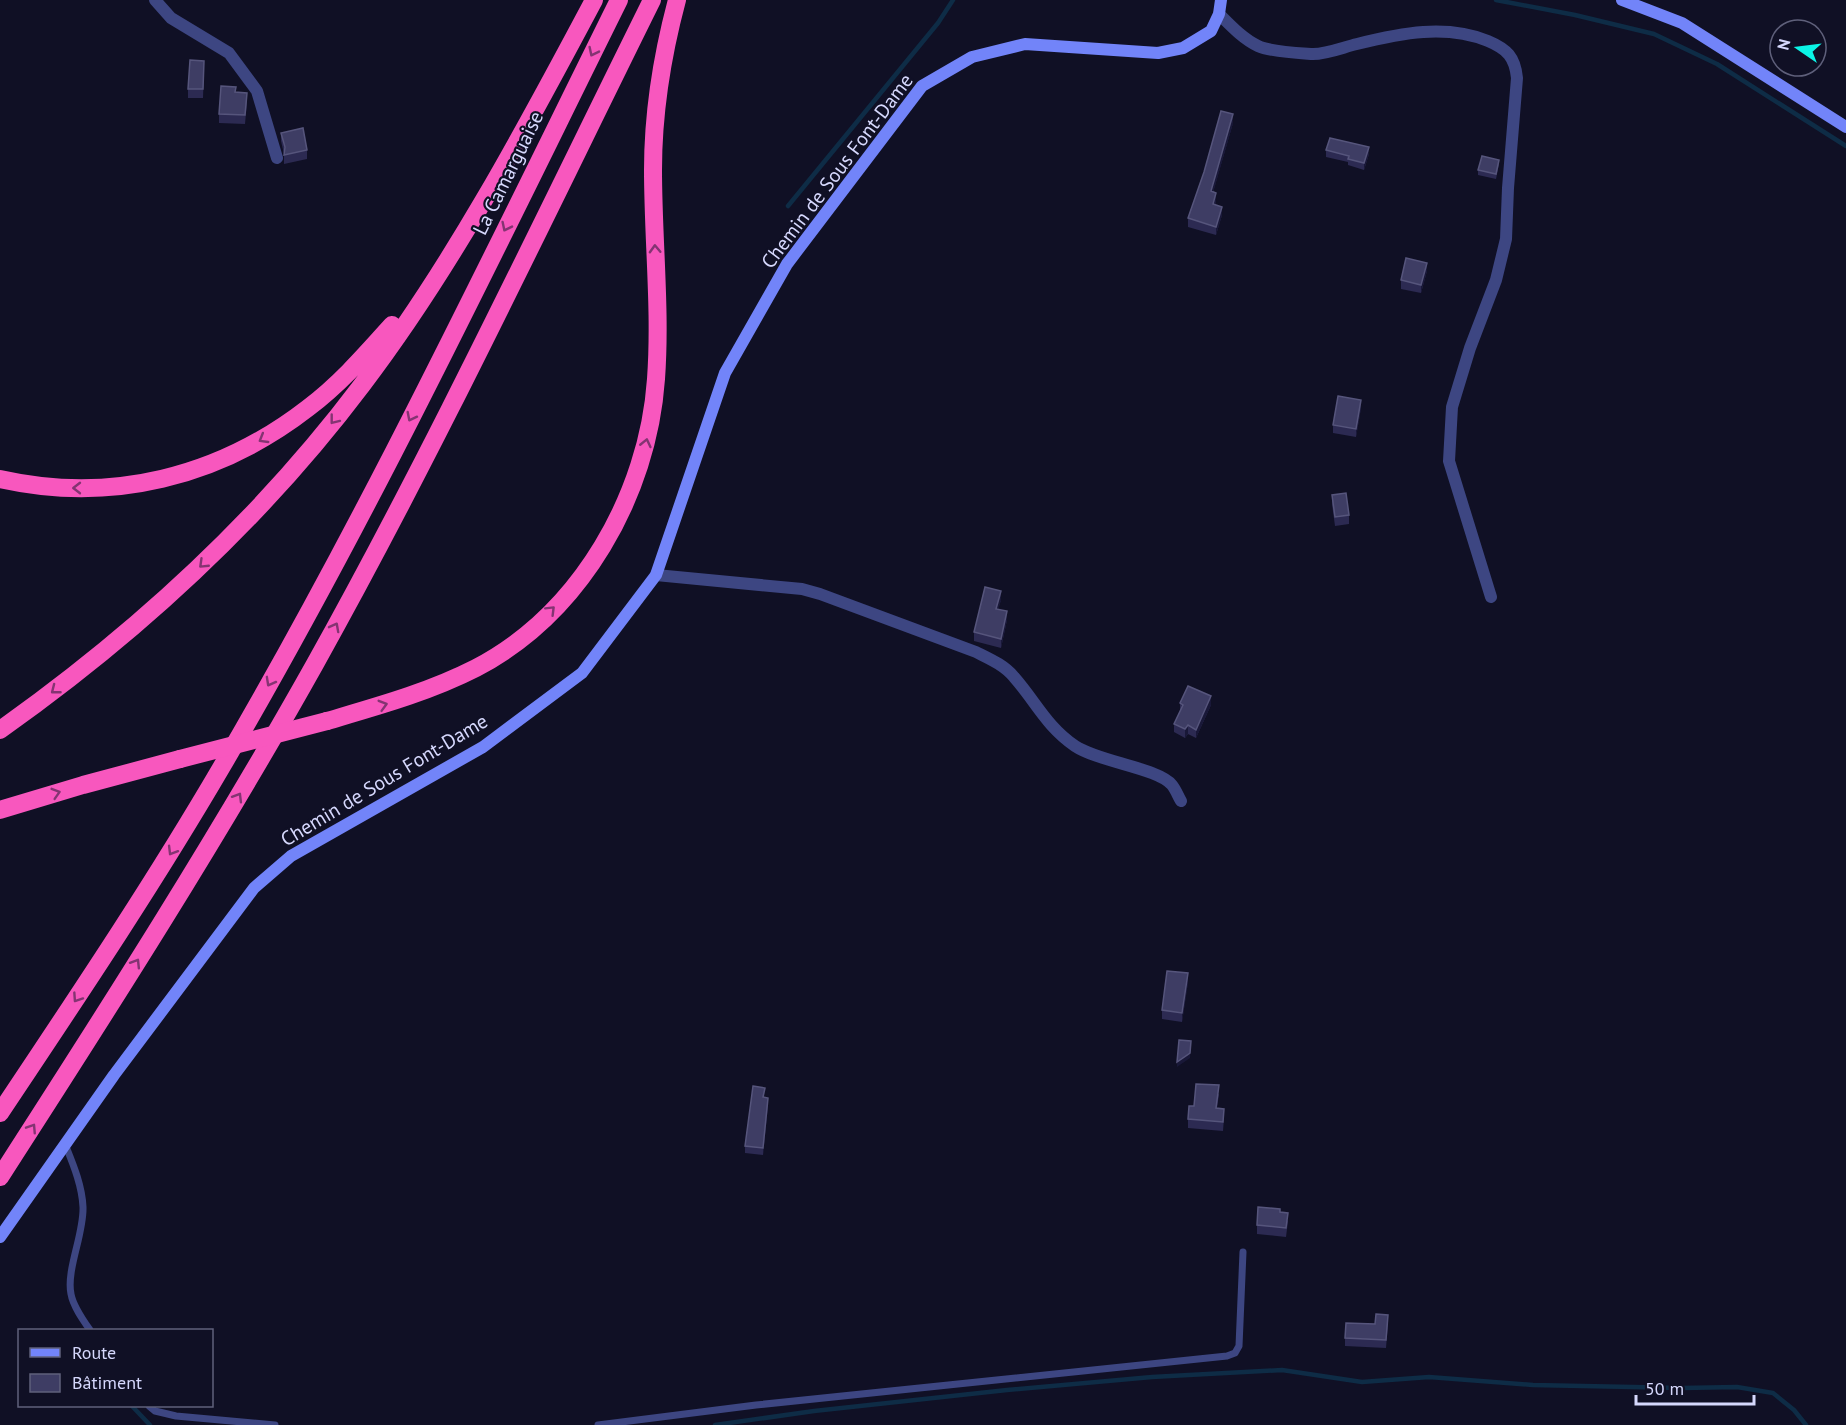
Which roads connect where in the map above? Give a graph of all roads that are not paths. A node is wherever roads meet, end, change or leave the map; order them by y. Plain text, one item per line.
1 (154, 0) edge
2 (594, 0) edge
3 (619, 0) edge
4 (652, 0) edge
5 (677, 0) edge
6 (1221, 0) edge
7 (1622, 0) edge
8 (1219, 14) junction
9 (1846, 127) edge
10 (277, 158) dead end
11 (440, 269) junction
12 (0, 479) edge
13 (656, 575) junction
14 (1491, 597) dead end
15 (0, 730) edge
16 (1181, 801) dead end
17 (0, 810) edge
18 (0, 1113) edge
19 (65, 1144) junction
20 (0, 1177) edge
21 (0, 1237) edge
22 (1243, 1252) dead end
23 (89, 1329) edge
24 (150, 1407) edge
25 (275, 1425) edge
26 (598, 1425) edge

1 - 10 street
2 - 11 highway
3 -> 18 highway, La Camarguaise
20 -> 4 highway
17 -> 5 highway, bridge
6 - 8 street, Chemin de Sous Font-Dame
7 - 9 street
8 - 13 street, Chemin de Sous Font-Dame
8 - 14 street
11 -> 12 highway
11 -> 15 highway
13 - 16 street
13 - 19 street, Chemin de Sous Font-Dame
19 - 21 street, Chemin de Sous Font-Dame
19 - 23 lane
22 - 26 lane
24 - 25 lane

